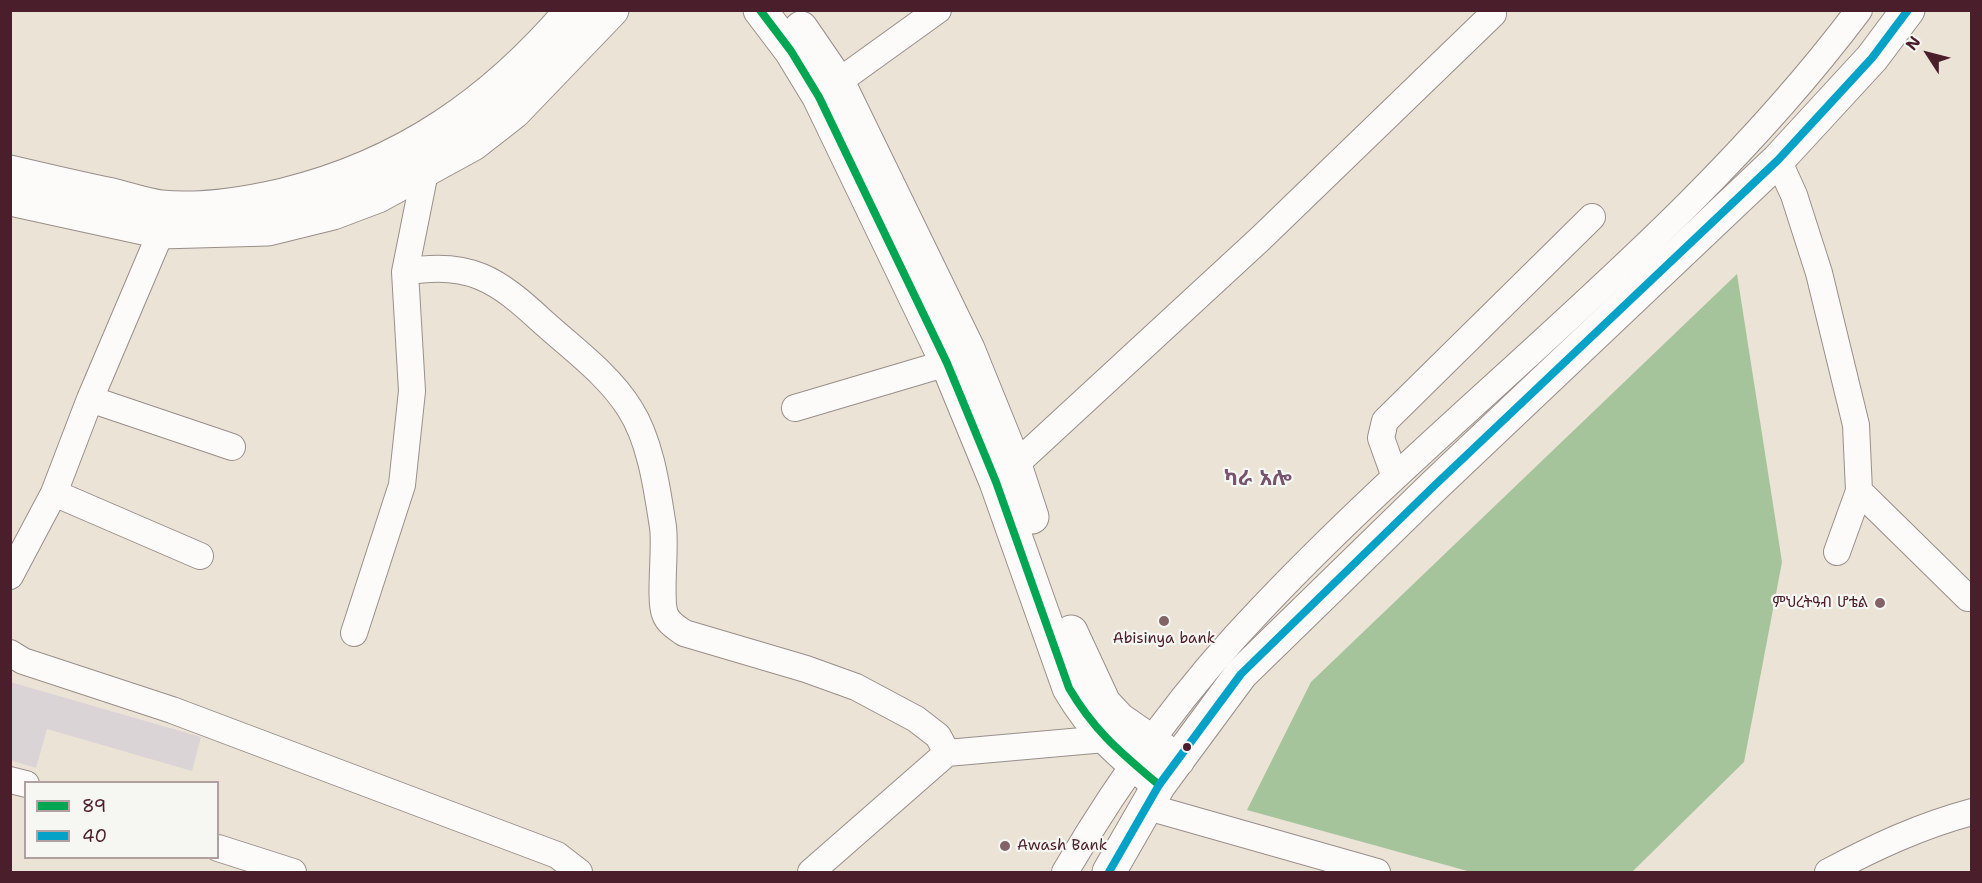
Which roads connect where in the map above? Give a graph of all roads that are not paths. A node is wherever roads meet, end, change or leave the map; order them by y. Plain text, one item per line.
1 (572, 10) edge
2 (612, 10) edge
3 (760, 10) edge
4 (789, 10) edge
5 (938, 10) edge
6 (1859, 10) edge
7 (1908, 10) edge
8 (1493, 14) dead end
9 (838, 82) junction
10 (1778, 160) junction
11 (10, 172) edge
12 (425, 172) junction
13 (10, 199) edge
14 (1593, 218) dead end
15 (162, 232) junction
16 (405, 272) junction
17 (947, 363) junction
18 (90, 399) junction
19 (795, 408) dead end
20 (232, 447) dead end
21 (1015, 465) junction
22 (1395, 477) junction
23 (1859, 491) junction
24 (54, 494) junction
25 (1838, 552) dead end
26 (200, 556) dead end
27 (10, 576) edge
28 (1968, 598) dead end
29 (354, 633) dead end
30 (10, 653) edge
31 (1105, 739) junction
32 (947, 753) junction
33 (1143, 753) junction
34 (1161, 784) junction
35 (1971, 812) edge
36 (219, 848) edge
37 (293, 873) edge
38 (579, 873) edge
39 (811, 873) edge
40 (1065, 873) edge
41 (1109, 873) edge
42 (1377, 873) edge
43 (1828, 873) edge

1 - 11 main road
2 - 12 main road
3 - 17 main road
4 - 9 main road
5 - 9 street
6 - 22 street
7 - 10 main road
8 - 21 street
9 - 21 main road
10 - 23 street
10 - 34 main road
12 - 15 main road
12 - 16 street
13 - 15 main road
14 - 22 street
15 - 18 street
16 - 29 street
16 - 32 street
17 - 19 street
17 - 31 main road
18 - 20 street
18 - 24 street
21 - 33 main road
22 - 33 street
23 - 25 street
23 - 28 street
24 - 26 street
24 - 27 street
30 - 38 street
31 - 32 street
31 - 33 main road
32 - 39 street
33 - 34 main road
33 - 40 street
34 - 41 main road
34 - 42 street
35 - 43 street
36 - 37 street

